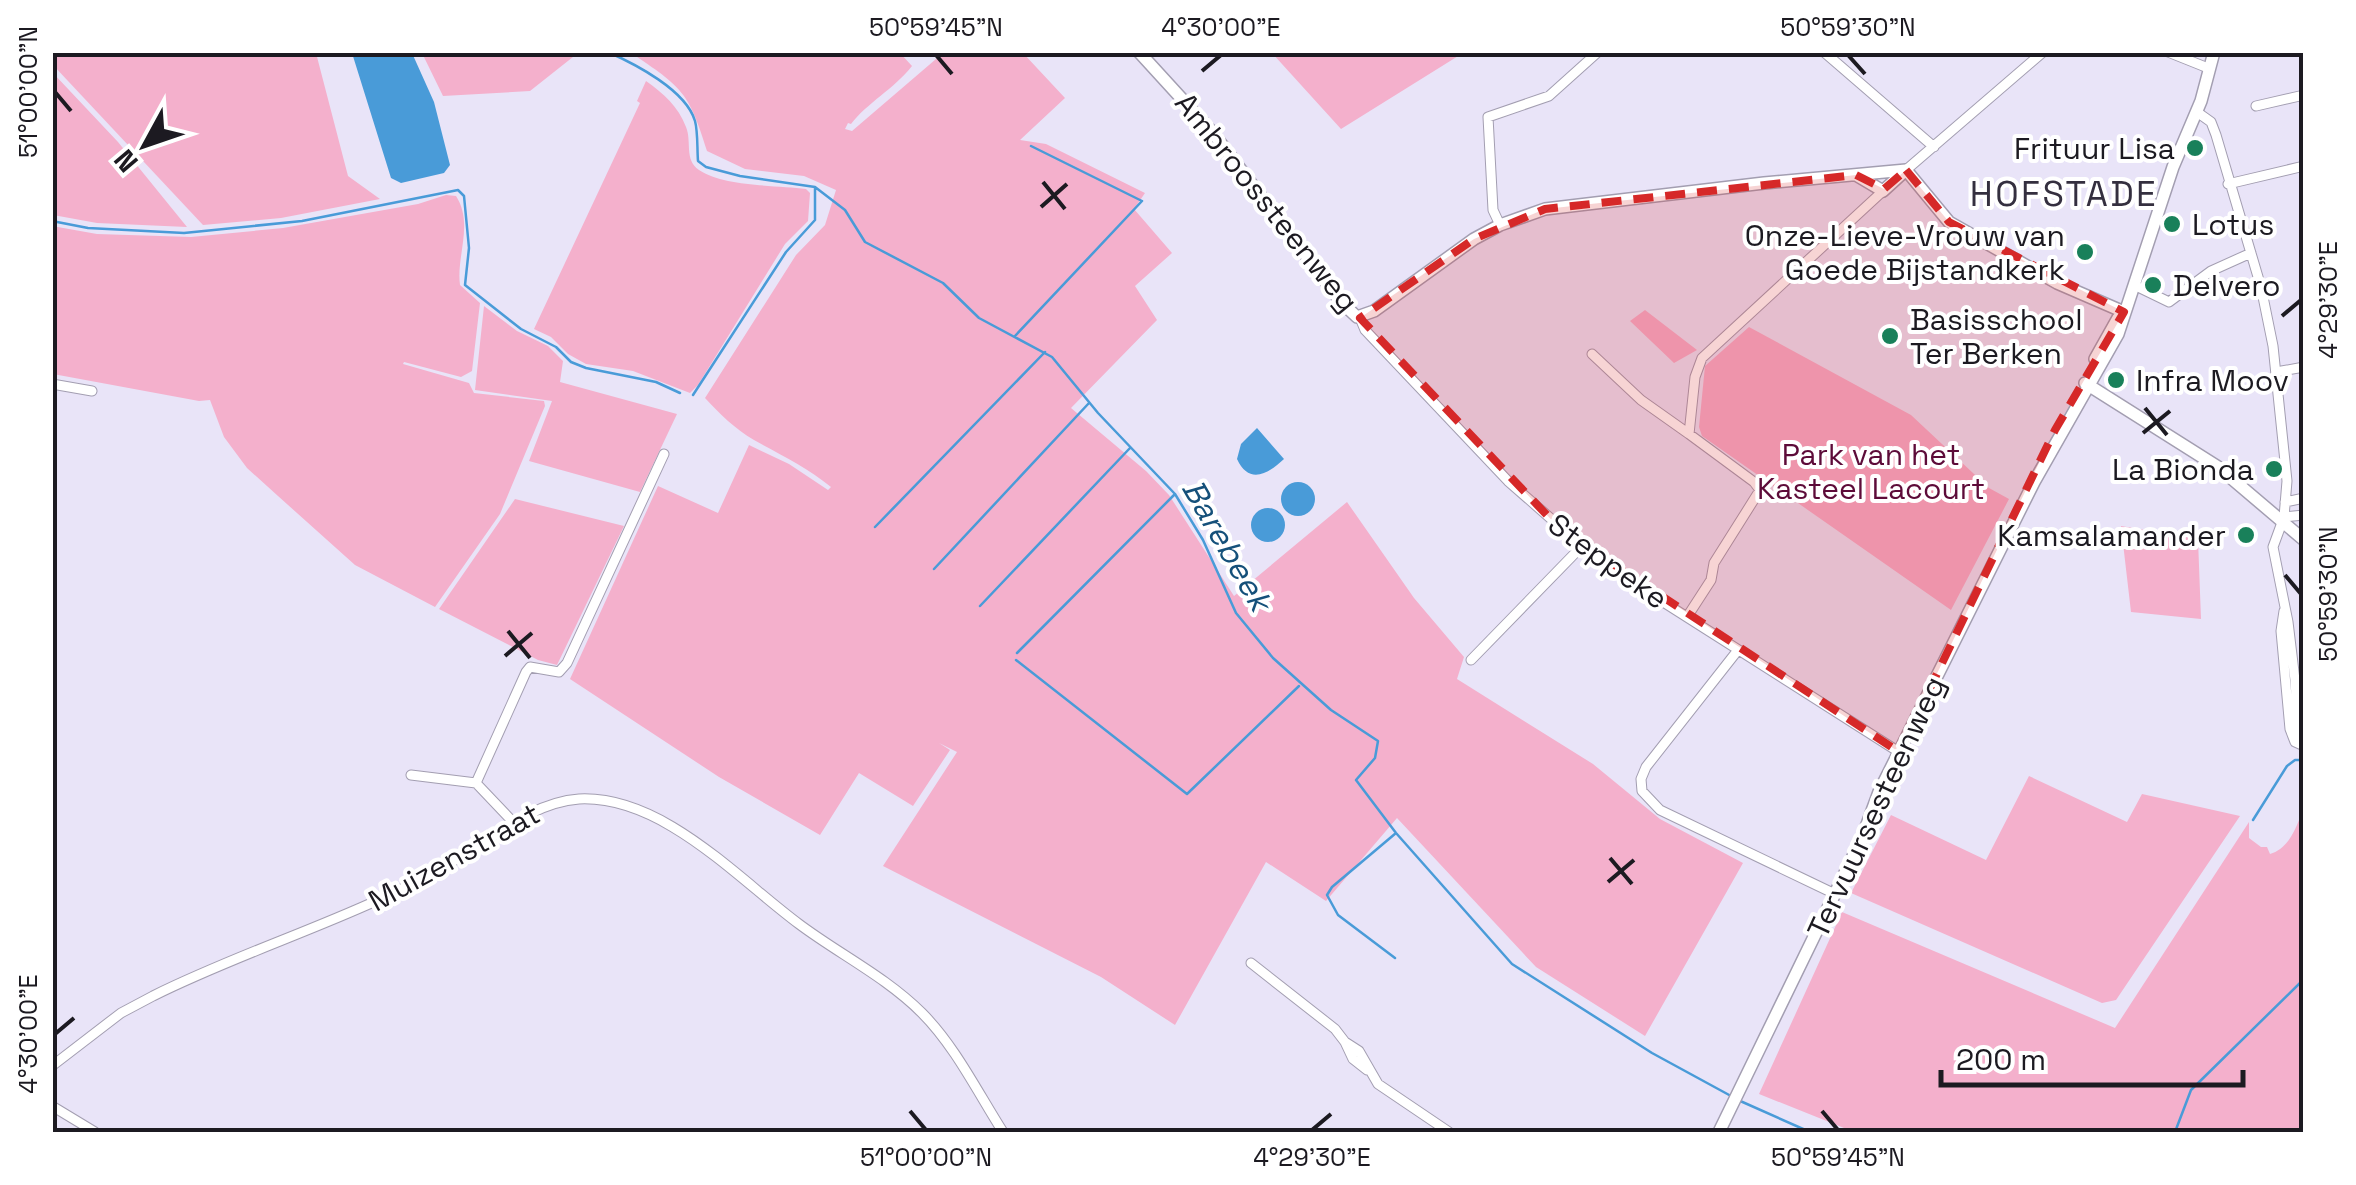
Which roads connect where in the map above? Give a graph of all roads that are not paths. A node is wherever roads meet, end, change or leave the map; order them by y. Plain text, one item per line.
1 (1139, 52) edge
2 (1598, 52) edge
3 (1824, 52) edge
4 (2043, 52) edge
5 (2168, 52) edge
6 (2214, 52) edge
7 (2208, 68) junction
8 (2304, 95) edge
9 (2256, 106) dead end
10 (2197, 112) junction
11 (1934, 147) junction
12 (2304, 166) edge
13 (1906, 170) junction
14 (1856, 175) junction
15 (2228, 184) junction
16 (1883, 191) junction
17 (1500, 224) junction
18 (2251, 253) junction
19 (2136, 286) junction
20 (2124, 312) junction
21 (1360, 318) junction
22 (1592, 354) dead end
23 (2304, 367) edge
24 (2276, 372) junction
25 (2085, 383) junction
26 (52, 384) edge
27 (92, 391) dead end
28 (1689, 434) junction
29 (664, 454) dead end
30 (2304, 498) edge
31 (2284, 502) junction
32 (2304, 515) edge
33 (2283, 520) junction
34 (2304, 540) edge
35 (1582, 546) junction
36 (1687, 617) junction
37 (1738, 650) junction
38 (1471, 660) dead end
39 (2299, 744) edge
40 (1899, 752) junction
41 (411, 775) dead end
42 (476, 784) junction
43 (514, 823) junction
44 (1835, 894) junction
45 (1251, 963) dead end
46 (52, 1066) edge
47 (52, 1106) edge
48 (95, 1132) edge
49 (1003, 1132) edge
50 (1448, 1132) edge
51 (1719, 1132) edge

1 - 21 street, Ambroossteenweg
2 - 17 street
3 - 11 street
4 - 11 street
5 - 7 street
6 - 7 street, Tervuursesteenweg
7 - 10 street, Tervuursesteenweg
8 - 9 street
10 - 15 street
10 - 19 street, Tervuursesteenweg
11 - 13 street
12 - 15 street
13 - 14 street, Ambroossteenweg
13 - 16 street
13 - 20 street
14 - 16 street
14 - 17 street, Ambroossteenweg
15 - 18 street
16 - 28 street
17 - 21 street, Ambroossteenweg
18 - 19 street
18 - 24 street
19 - 20 street, Tervuursesteenweg
20 - 25 street, Tervuursesteenweg
21 - 35 street, Steppeke
22 - 28 street
23 - 24 street
24 - 31 street
25 - 33 street
25 - 40 street, Tervuursesteenweg
26 - 27 street
28 - 36 street
29 - 42 street
30 - 31 street
31 - 33 street
32 - 33 street
33 - 34 street
33 - 39 street
35 - 36 street, Steppeke
35 - 38 street
36 - 37 street, Steppeke
37 - 40 street, Steppeke
37 - 44 street
40 - 44 street, Tervuursesteenweg
41 - 42 street
42 - 43 street
43 - 46 street, Muizenstraat
43 - 49 street, Muizenstraat
44 - 51 street, Tervuursesteenweg
45 - 50 street
47 - 48 street

